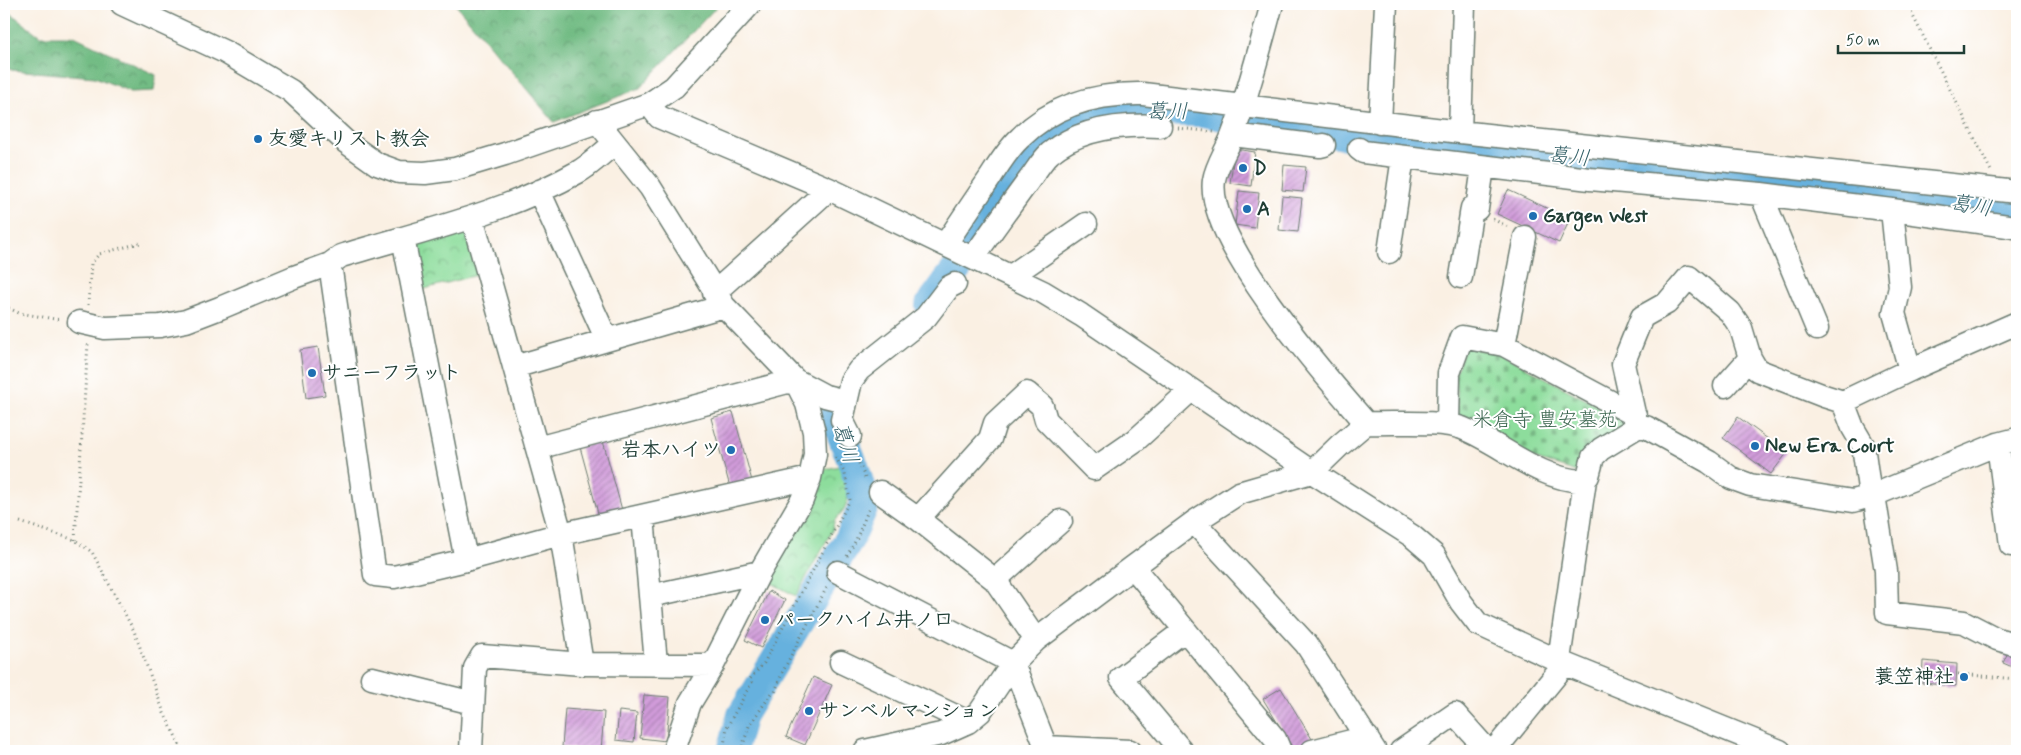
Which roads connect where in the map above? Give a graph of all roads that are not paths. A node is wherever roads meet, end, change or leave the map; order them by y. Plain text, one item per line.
1 (122, 4) edge
2 (750, 4) edge
3 (1272, 4) edge
4 (1386, 4) edge
5 (1464, 4) edge
6 (649, 104) junction
7 (1243, 106) junction
8 (597, 121) junction
9 (1380, 123) junction
10 (1160, 126) road end
11 (1460, 132) junction
12 (1233, 135) junction
13 (614, 144) junction
14 (1324, 145) dead end
15 (1594, 146) junction
16 (1359, 149) dead end
17 (1403, 157) junction
18 (1483, 167) junction
19 (1590, 179) junction
20 (829, 189) junction
21 (539, 191) junction
22 (2007, 192) edge
23 (1761, 194) junction
24 (1892, 210) junction
25 (472, 218) junction
26 (1086, 224) dead end
27 (2015, 227) edge
28 (1526, 237) road end
29 (403, 238) junction
30 (945, 245) junction
31 (1389, 252) dead end
32 (971, 257) junction
33 (330, 264) junction
34 (1011, 276) junction
35 (1461, 277) dead end
36 (955, 284) dead end
37 (719, 300) junction
38 (84, 323) road end
39 (2017, 323) edge
40 (1816, 329) dead end
41 (607, 340) junction
42 (1504, 345) junction
43 (1750, 358) junction
44 (514, 367) junction
45 (1910, 370) junction
46 (795, 380) junction
47 (1725, 386) dead end
48 (1191, 390) junction
49 (835, 398) junction
50 (1843, 402) junction
51 (1636, 421) junction
52 (1366, 423) junction
53 (1448, 424) junction
54 (850, 436) road end
55 (2008, 442) edge
56 (537, 448) junction
57 (1312, 472) junction
58 (810, 478) junction
59 (1585, 480) junction
60 (873, 495) road end
61 (1872, 496) junction
62 (642, 516) junction
63 (918, 519) junction
64 (1061, 521) dead end
65 (1194, 522) junction
66 (561, 534) junction
67 (2012, 545) dead end
68 (466, 560) junction
69 (1133, 567) junction
70 (760, 572) junction
71 (838, 572) road end
72 (995, 580) junction
73 (650, 596) junction
74 (1185, 630) junction
75 (1036, 640) junction
76 (2017, 645) edge
77 (841, 662) dead end
78 (1562, 662) junction
79 (1013, 663) junction
80 (582, 664) junction
81 (656, 664) junction
82 (713, 665) junction
83 (372, 678) dead end
84 (473, 703) junction
85 (968, 722) junction
86 (1371, 744) edge
87 (471, 751) edge
88 (675, 751) edge
89 (866, 751) edge
90 (1130, 751) edge
91 (1182, 751) edge
92 (1280, 751) edge
93 (1312, 751) edge
94 (1401, 751) edge
95 (1488, 751) edge
96 (1494, 751) edge
97 (1780, 751) edge

1 - 8 street
2 - 6 street
3 - 7 street
4 - 9 street
5 - 11 street
6 - 8 street
6 - 20 street
7 - 9 street
7 - 12 street
7 - 30 street
8 - 13 street
9 - 11 street
10 - 32 street
11 - 15 street
12 - 14 street
12 - 52 street
13 - 21 street
13 - 37 street
15 - 19 street
15 - 22 street
16 - 17 street
17 - 18 street
17 - 31 street
18 - 19 street
18 - 35 street
19 - 23 street
20 - 30 street
20 - 37 street
21 - 25 street
21 - 41 street
22 - 27 street
23 - 24 street
23 - 40 street
24 - 27 street
24 - 45 street
25 - 29 street
25 - 44 street
26 - 34 street
28 - 42 street
29 - 33 street
29 - 68 street
30 - 32 street
32 - 34 street
33 - 38 street
33 - 68 street
34 - 48 street
36 - 49 street
37 - 41 street
37 - 46 street
39 - 45 street
41 - 44 street
42 - 51 street
42 - 53 street
43 - 47 street
43 - 50 street
43 - 51 street
44 - 56 street
45 - 50 street
46 - 49 street
46 - 56 street
46 - 58 street
48 - 57 street
48 - 63 street
49 - 54 street
50 - 61 street
51 - 59 street
51 - 61 street
52 - 53 street
52 - 57 street
53 - 59 street
55 - 61 street
55 - 67 street
56 - 66 street
57 - 65 street
57 - 78 street
58 - 62 street
58 - 70 street
59 - 78 street
60 - 63 street
61 - 76 street
62 - 66 street
62 - 73 street
63 - 72 street
64 - 72 street
65 - 69 street
65 - 86 street
66 - 68 street
66 - 80 street
69 - 74 street
69 - 75 street
70 - 73 street
70 - 82 street
71 - 79 street
72 - 75 street
73 - 81 street
74 - 91 street
74 - 92 street
75 - 79 street
77 - 85 street
78 - 96 street
78 - 97 street
79 - 85 street
79 - 90 street
80 - 81 street
80 - 84 street
81 - 82 street
82 - 88 street
83 - 84 street
84 - 87 street
85 - 89 street
86 - 93 street
94 - 95 street

